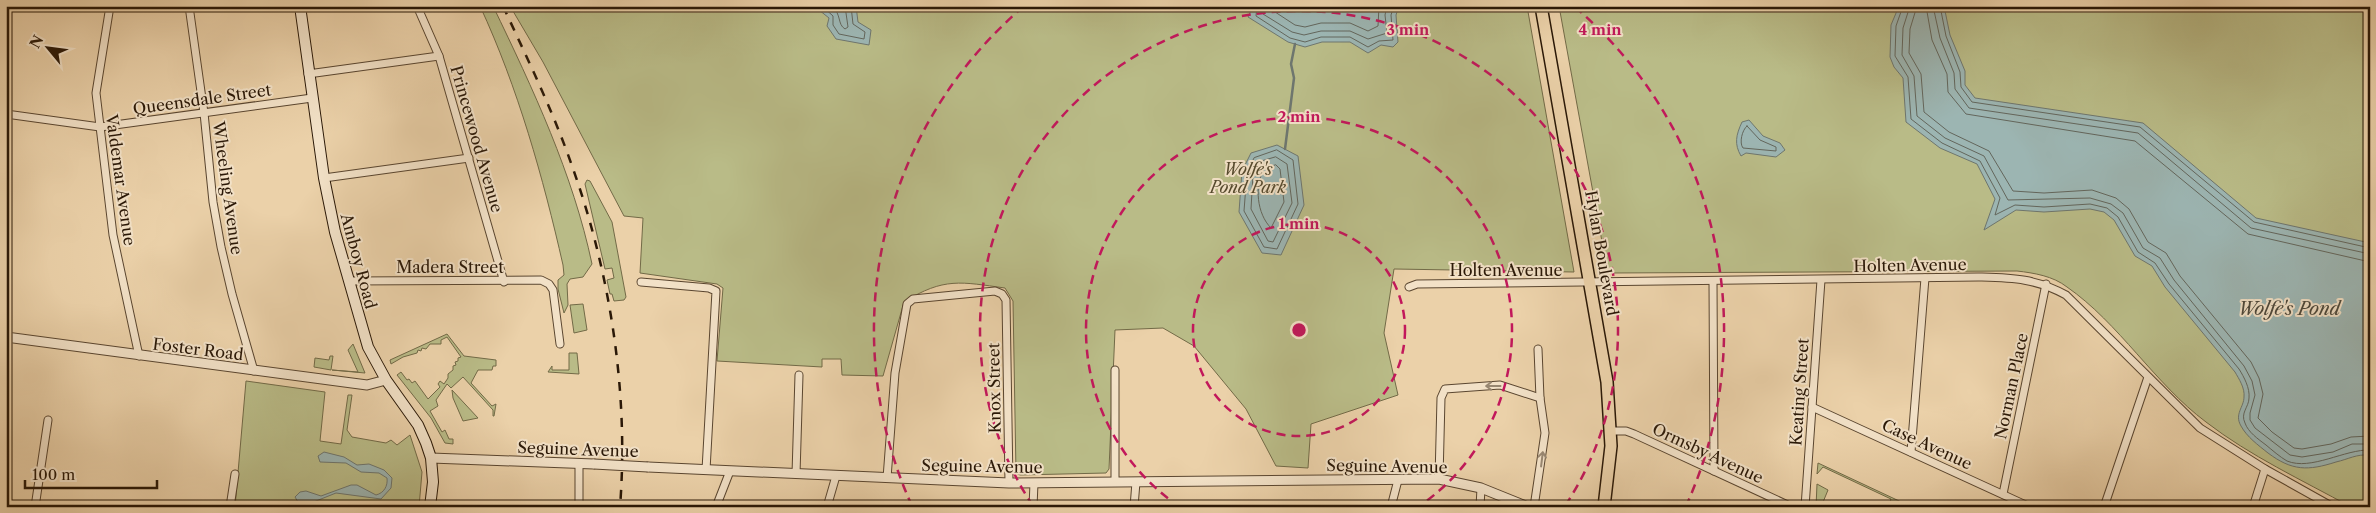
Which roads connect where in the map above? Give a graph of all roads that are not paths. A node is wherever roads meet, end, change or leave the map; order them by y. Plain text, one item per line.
1 (110, 6) edge
2 (189, 6) edge
3 (300, 6) edge
4 (417, 6) edge
5 (1541, 6) edge
6 (439, 56) junction
7 (308, 74) junction
8 (312, 98) junction
9 (204, 113) junction
10 (6, 114) edge
11 (100, 127) junction
12 (469, 158) junction
13 (324, 178) junction
14 (1925, 278) junction
15 (1821, 280) junction
16 (349, 281) junction
17 (1713, 281) junction
18 (504, 282) junction
19 (641, 282) dead end
20 (1591, 282) junction
21 (2046, 284) junction
22 (1409, 287) dead end
23 (6, 337) edge
24 (560, 344) dead end
25 (1538, 349) dead end
26 (139, 356) junction
27 (1115, 370) dead end
28 (254, 371) junction
29 (799, 375) dead end
30 (2148, 377) junction
31 (386, 380) junction
32 (1540, 398) junction
33 (1812, 407) junction
34 (48, 420) dead end
35 (1611, 431) junction
36 (1911, 452) junction
37 (431, 458) junction
38 (579, 464) junction
39 (2265, 469) junction
40 (706, 470) junction
41 (730, 471) junction
42 (1714, 471) junction
43 (235, 474) dead end
44 (796, 474) junction
45 (836, 476) junction
46 (887, 478) junction
47 (1439, 479) junction
48 (1398, 480) junction
49 (1034, 482) junction
50 (1115, 482) junction
51 (1136, 482) junction
52 (1009, 483) junction
53 (1481, 488) junction
54 (2003, 494) junction
55 (35, 507) edge
56 (230, 507) edge
57 (430, 507) edge
58 (579, 507) edge
59 (716, 507) edge
60 (827, 507) edge
61 (1033, 507) edge
62 (1134, 507) edge
63 (1391, 507) edge
64 (1480, 507) edge
65 (1528, 507) edge
66 (1534, 507) edge
67 (1604, 507) edge
68 (1792, 507) edge
69 (1804, 507) edge
70 (2030, 507) edge
71 (2104, 507) edge
72 (2253, 507) edge
73 (2333, 507) edge

1 - 11 street, Valdemar Avenue
2 - 9 street, Wheeling Avenue
3 - 7 main road, Amboy Road
4 - 6 street, Princewood Avenue
5 - 20 main road, Hylan Boulevard
6 - 7 street
6 - 12 street, Princewood Avenue
7 - 8 main road, Amboy Road
8 - 9 street, Queensdale Street
8 - 13 main road, Amboy Road
9 - 11 street, Queensdale Street
9 - 28 street, Wheeling Avenue
10 - 11 street, Queensdale Street
11 - 26 street, Valdemar Avenue
12 - 13 street
12 - 18 street, Princewood Avenue
13 - 16 main road, Amboy Road
14 - 15 street, Holten Avenue
14 - 21 street, Holten Avenue
14 - 36 street
15 - 17 street, Holten Avenue
15 - 33 street, Keating Street
16 - 18 street, Madera Street
16 - 31 main road, Amboy Road
17 - 20 street, Holten Avenue
17 - 42 street
18 - 24 street, Madera Street
19 - 40 street
20 - 22 street, Holten Avenue
20 - 35 main road, Hylan Boulevard
21 - 30 street, Holten Avenue
21 - 54 street, Norman Place
23 - 26 street, Foster Road
25 - 32 street
26 - 28 street, Foster Road
27 - 50 street
28 - 31 street, Foster Road
29 - 44 street
30 - 39 street, Holten Avenue
30 - 71 street
31 - 37 main road, Amboy Road
32 -> 47 street
66 -> 32 street
33 - 36 street, Case Avenue
33 - 69 street, Keating Street
34 - 55 street
35 - 42 street, Ormsby Avenue
35 - 67 main road, Hylan Boulevard
36 - 54 street, Case Avenue
37 - 38 street, Seguine Avenue
37 - 57 main road, Amboy Road
38 - 40 street, Seguine Avenue, bridge
38 - 58 street
39 - 72 street
39 - 73 street, Holten Avenue
40 - 41 street, Seguine Avenue
41 - 44 street, Seguine Avenue
41 - 59 street
42 - 68 street, Ormsby Avenue
43 - 56 street
44 - 45 street, Seguine Avenue
45 - 46 street, Seguine Avenue
45 - 60 street
46 - 52 street, Seguine Avenue
46 - 52 street, Knox Street
47 - 48 street, Seguine Avenue
47 - 53 street, Seguine Avenue
48 - 51 street, Seguine Avenue
48 - 63 street
49 - 50 street, Seguine Avenue
49 - 52 street, Seguine Avenue
49 - 61 street
50 - 51 street, Seguine Avenue
51 - 62 street
53 - 64 street
53 - 65 street, Seguine Avenue
54 - 70 street, Case Avenue

